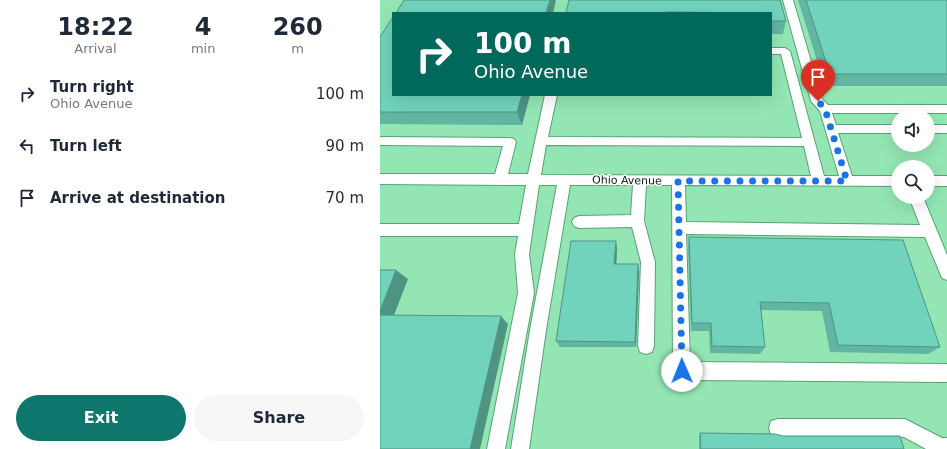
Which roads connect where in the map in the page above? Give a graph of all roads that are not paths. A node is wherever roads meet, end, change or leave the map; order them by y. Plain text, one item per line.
1 (788, 0) edge
2 (772, 51) edge
3 (551, 96) edge
4 (825, 109) junction
5 (947, 109) edge
6 (831, 129) junction
7 (891, 129) edge
8 (935, 129) edge
9 (947, 130) edge
10 (380, 141) edge
11 (541, 141) junction
12 (809, 142) junction
13 (380, 179) edge
14 (500, 180) junction
15 (533, 180) junction
16 (564, 180) junction
17 (640, 180) junction
18 (678, 181) junction
19 (819, 181) junction
20 (847, 181) junction
21 (891, 181) edge
22 (935, 181) edge
23 (947, 181) edge
24 (919, 204) edge
25 (637, 221) junction
26 (579, 222) dead end
27 (679, 228) junction
28 (380, 230) edge
29 (525, 230) junction
30 (930, 231) junction
31 (947, 273) edge
32 (646, 346) dead end
33 (947, 373) edge
34 (778, 428) dead end
35 (943, 448) edge
36 (496, 449) edge
37 (520, 449) edge

1 - 4 street
2 - 12 street
3 - 11 street
4 - 5 street
4 - 6 street
6 - 7 street
6 - 20 street
8 - 9 street
10 - 14 street
11 - 12 street
11 - 15 street
12 - 19 street
13 - 14 street, Ohio Avenue
14 - 15 street, Ohio Avenue
15 - 16 street, Ohio Avenue
15 - 29 street
16 - 17 street, Ohio Avenue
16 - 37 street
17 - 18 street, Ohio Avenue
17 - 25 street
18 - 19 street, Ohio Avenue
18 - 27 street
19 - 20 street, Ohio Avenue
20 - 21 street, Ohio Avenue
22 - 23 street
24 - 30 street
25 - 26 street
25 - 32 street
27 - 30 street
27 - 33 street
28 - 29 street
29 - 36 street
30 - 31 street
34 - 35 street

